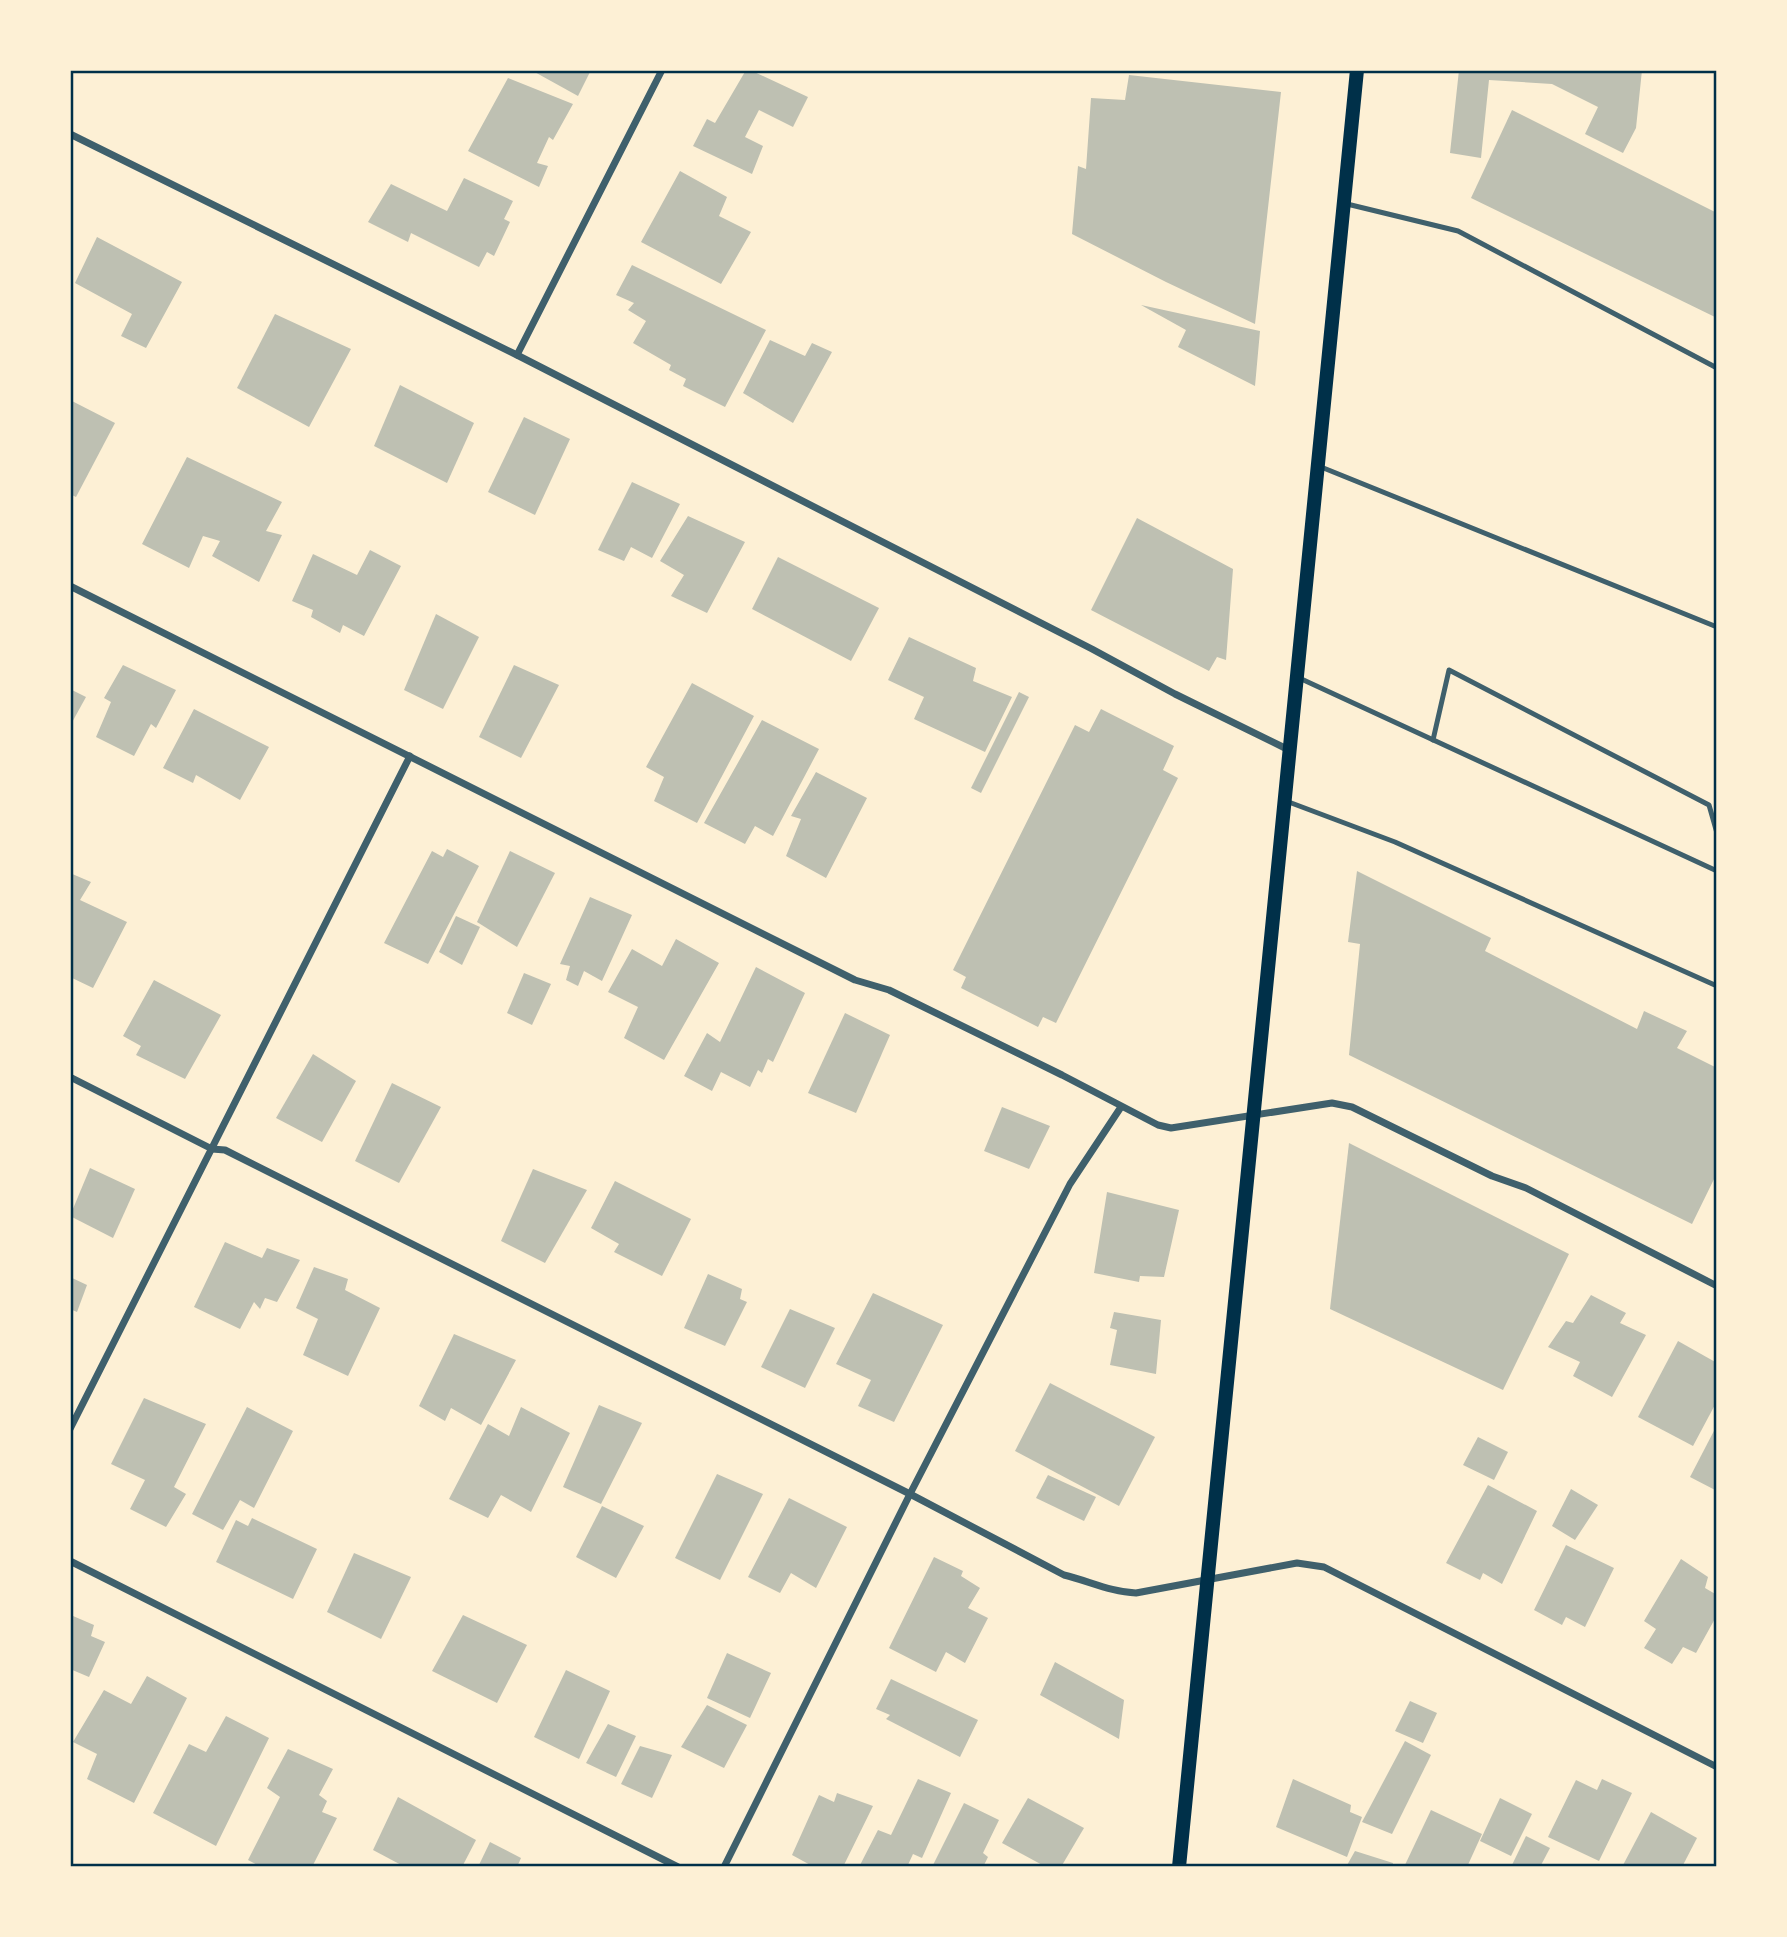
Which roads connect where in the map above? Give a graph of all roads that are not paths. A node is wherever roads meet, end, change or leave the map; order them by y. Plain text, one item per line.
1 (662, 70) edge
2 (1357, 70) edge
3 (70, 134) edge
4 (1344, 203) junction
5 (517, 355) junction
6 (1717, 368) edge
7 (1318, 466) junction
8 (70, 586) edge
9 (1717, 627) edge
10 (1297, 677) junction
11 (1433, 740) junction
12 (1289, 750) junction
13 (410, 757) junction
14 (1283, 800) junction
15 (1717, 833) edge
16 (1717, 871) edge
17 (1717, 986) edge
18 (70, 1077) edge
19 (1121, 1107) junction
20 (1253, 1114) junction
21 (212, 1149) junction
22 (1717, 1286) edge
23 (70, 1429) edge
24 (910, 1494) junction
25 (70, 1561) edge
26 (1207, 1579) junction
27 (1717, 1767) edge
28 (678, 1867) edge
29 (724, 1867) edge
30 (1179, 1867) edge

1 - 5 street
2 - 4 main road
3 - 5 street
4 - 6 lane
4 - 7 main road
5 - 12 street
7 - 9 lane
7 - 10 main road
8 - 13 street
10 - 11 lane
10 - 12 main road
11 - 15 lane
11 - 16 lane
12 - 14 main road
13 - 19 street
13 - 21 street
14 - 17 lane
14 - 20 main road
18 - 21 street
19 - 20 street
19 - 24 street
20 - 22 street
20 - 26 main road
21 - 23 street
21 - 24 street
24 - 26 street
24 - 29 street
25 - 28 street
26 - 27 street
26 - 30 main road

